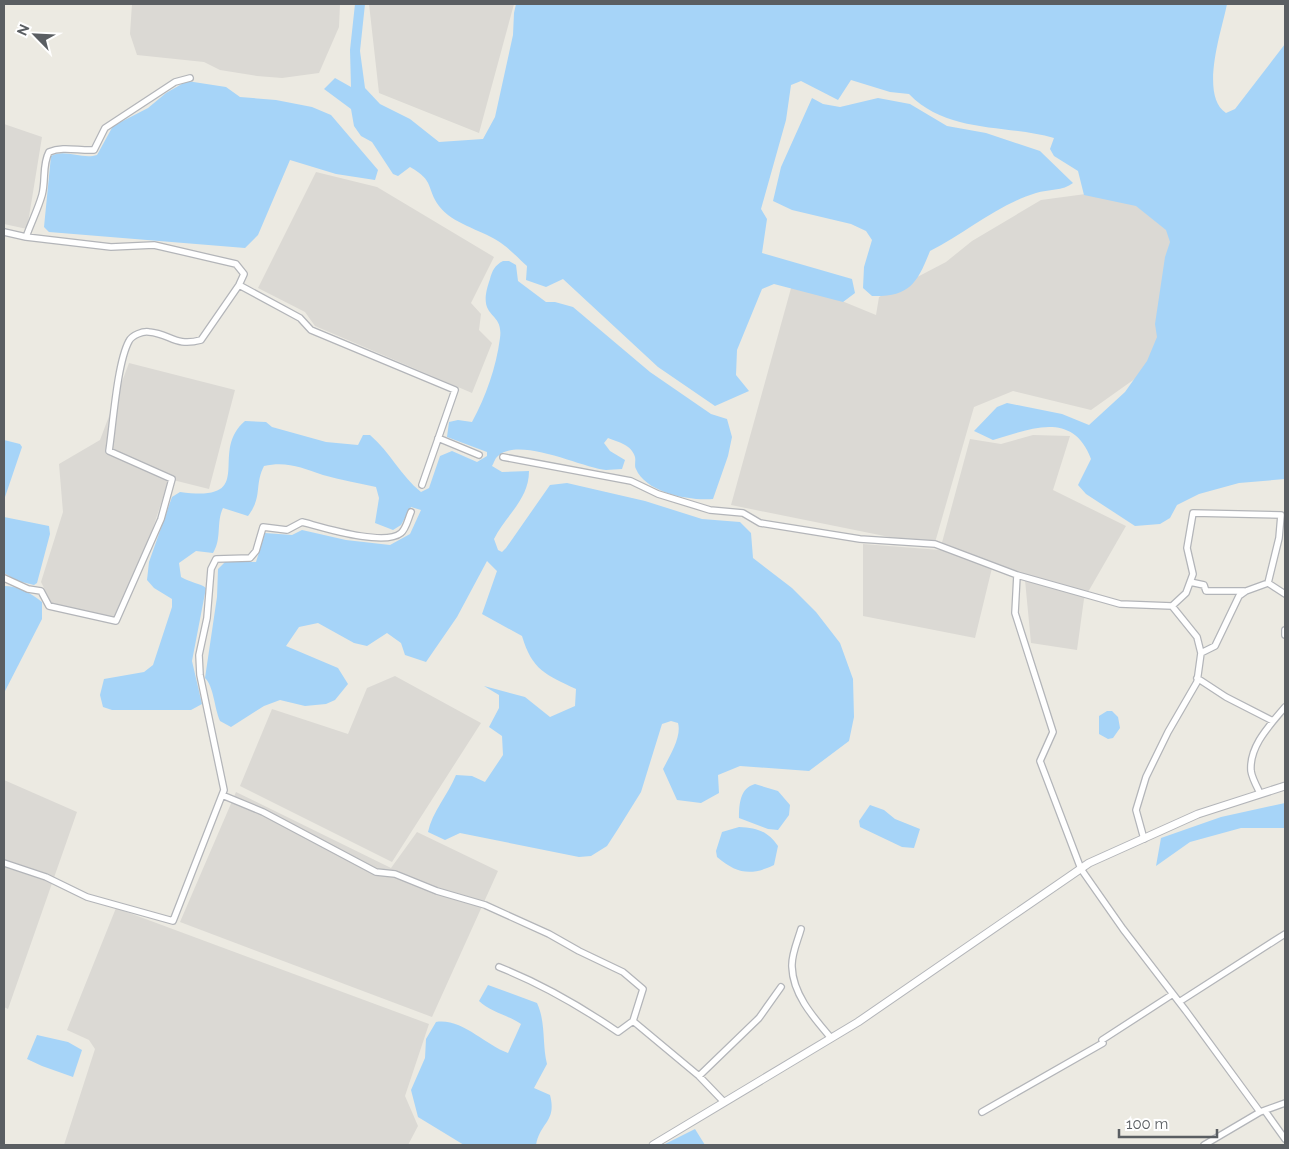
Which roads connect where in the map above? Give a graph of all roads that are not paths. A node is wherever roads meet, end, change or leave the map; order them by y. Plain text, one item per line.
1 (190, 78) dead end
2 (4, 232) edge
3 (26, 237) junction
4 (239, 285) junction
5 (438, 438) junction
6 (479, 455) dead end
7 (503, 457) dead end
8 (422, 485) dead end
9 (411, 512) dead end
10 (1282, 541) edge
11 (1017, 575) junction
12 (4, 578) edge
13 (1190, 582) junction
14 (1268, 583) junction
15 (1245, 591) junction
16 (1285, 594) edge
17 (1172, 606) junction
18 (1285, 630) edge
19 (1285, 635) edge
20 (1201, 653) junction
21 (1197, 678) junction
22 (1285, 707) edge
23 (1273, 722) junction
24 (1285, 786) edge
25 (1260, 793) junction
26 (222, 795) junction
27 (1144, 839) junction
28 (4, 863) edge
29 (1081, 869) junction
30 (801, 929) dead end
31 (1285, 934) edge
32 (499, 966) dead end
33 (781, 987) dead end
34 (1173, 994) junction
35 (1179, 1002) junction
36 (633, 1021) junction
37 (831, 1038) junction
38 (699, 1076) junction
39 (724, 1102) junction
40 (1285, 1103) edge
41 (982, 1112) dead end
42 (1262, 1112) junction
43 (1285, 1139) edge
44 (653, 1145) edge
45 (1204, 1145) edge

1 - 3 street
2 - 3 street
3 - 4 street
4 - 5 street
4 - 12 street
5 - 6 street
5 - 8 street
7 - 11 street
9 - 26 street
10 - 13 street
10 - 14 street
11 - 17 street
11 - 29 street
13 - 15 street
13 - 17 street
14 - 15 street
14 - 16 street
15 - 20 street
17 - 20 street
18 - 19 street
20 - 21 street
21 - 23 street
21 - 27 street
22 - 23 street
23 - 25 street
24 - 25 street
25 - 27 street
26 - 28 street
26 - 36 street
27 - 29 street
29 - 34 street
29 - 37 street
30 - 37 street
31 - 35 street
32 - 36 street
33 - 38 street
34 - 35 street
34 - 41 street
35 - 42 street
36 - 38 street
37 - 39 street
38 - 39 street
39 - 44 street
40 - 42 street
42 - 43 street
42 - 45 street

